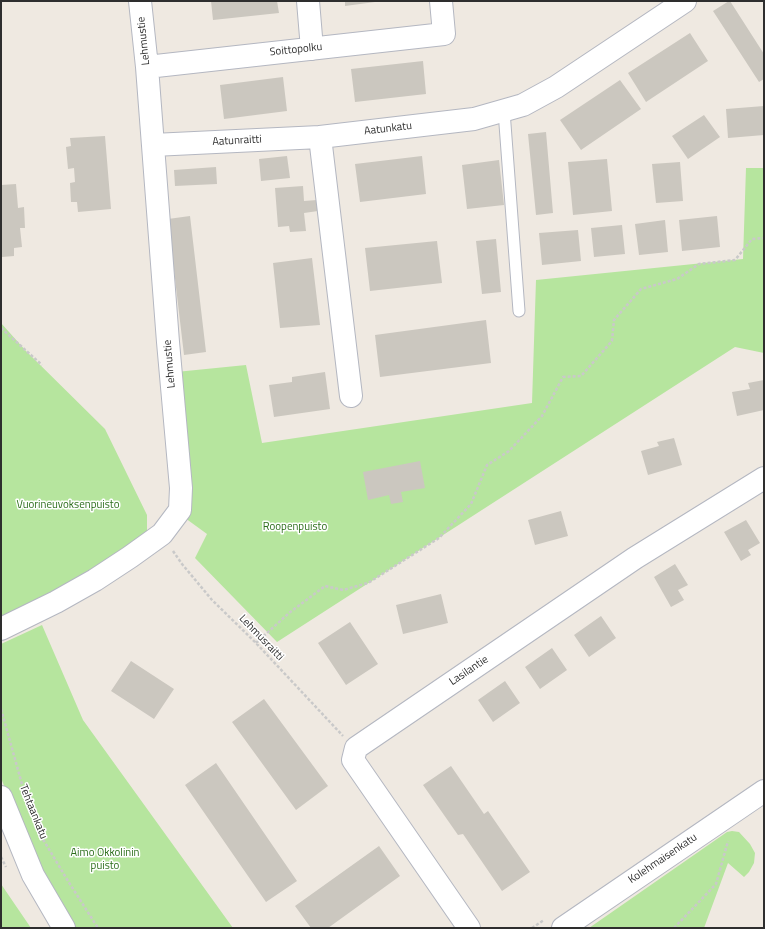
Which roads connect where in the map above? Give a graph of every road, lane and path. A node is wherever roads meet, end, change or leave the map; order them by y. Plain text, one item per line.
1 (140, 1) edge
2 (308, 1) edge
3 (441, 1) edge
4 (685, 1) edge
5 (312, 49) junction
6 (147, 67) junction
7 (504, 111) junction
8 (320, 137) junction
9 (153, 145) junction
10 (764, 238) edge
11 (519, 311) dead end
12 (1, 328) edge
13 (42, 365) dead end
14 (352, 396) dead end
15 (764, 478) edge
16 (162, 534) junction
17 (1, 629) edge
18 (256, 643) junction
19 (1, 709) edge
20 (356, 748) junction
21 (764, 791) edge
22 (1, 797) edge
23 (35, 823) dead end
24 (38, 830) dead end
25 (728, 839) dead end
26 (64, 928) edge
27 (98, 928) edge
28 (469, 928) edge
29 (563, 928) edge
30 (674, 928) edge

1 - 6 street, Lehmustie
2 - 5 street
3 - 5 street, Soittopolku
4 - 7 street, Aatunkatu
5 - 6 street, Soittopolku
6 - 9 street, Lehmustie
7 - 8 street, Aatunkatu
7 - 11 lane
8 - 9 street, Aatunraitti
8 - 14 street
9 - 16 street, Lehmustie
10 - 18 path
12 - 13 path
15 - 20 street, Lasilantie
16 - 17 street, Lehmustie
16 - 18 path, Lehmusraitti
18 - 20 path, Lehmusraitti
19 - 23 path, Tehtaankatu
20 - 28 street
21 - 29 street, Kolehmaisenkatu
22 - 26 street
24 - 27 path, Tehtaankatu
25 - 30 path

